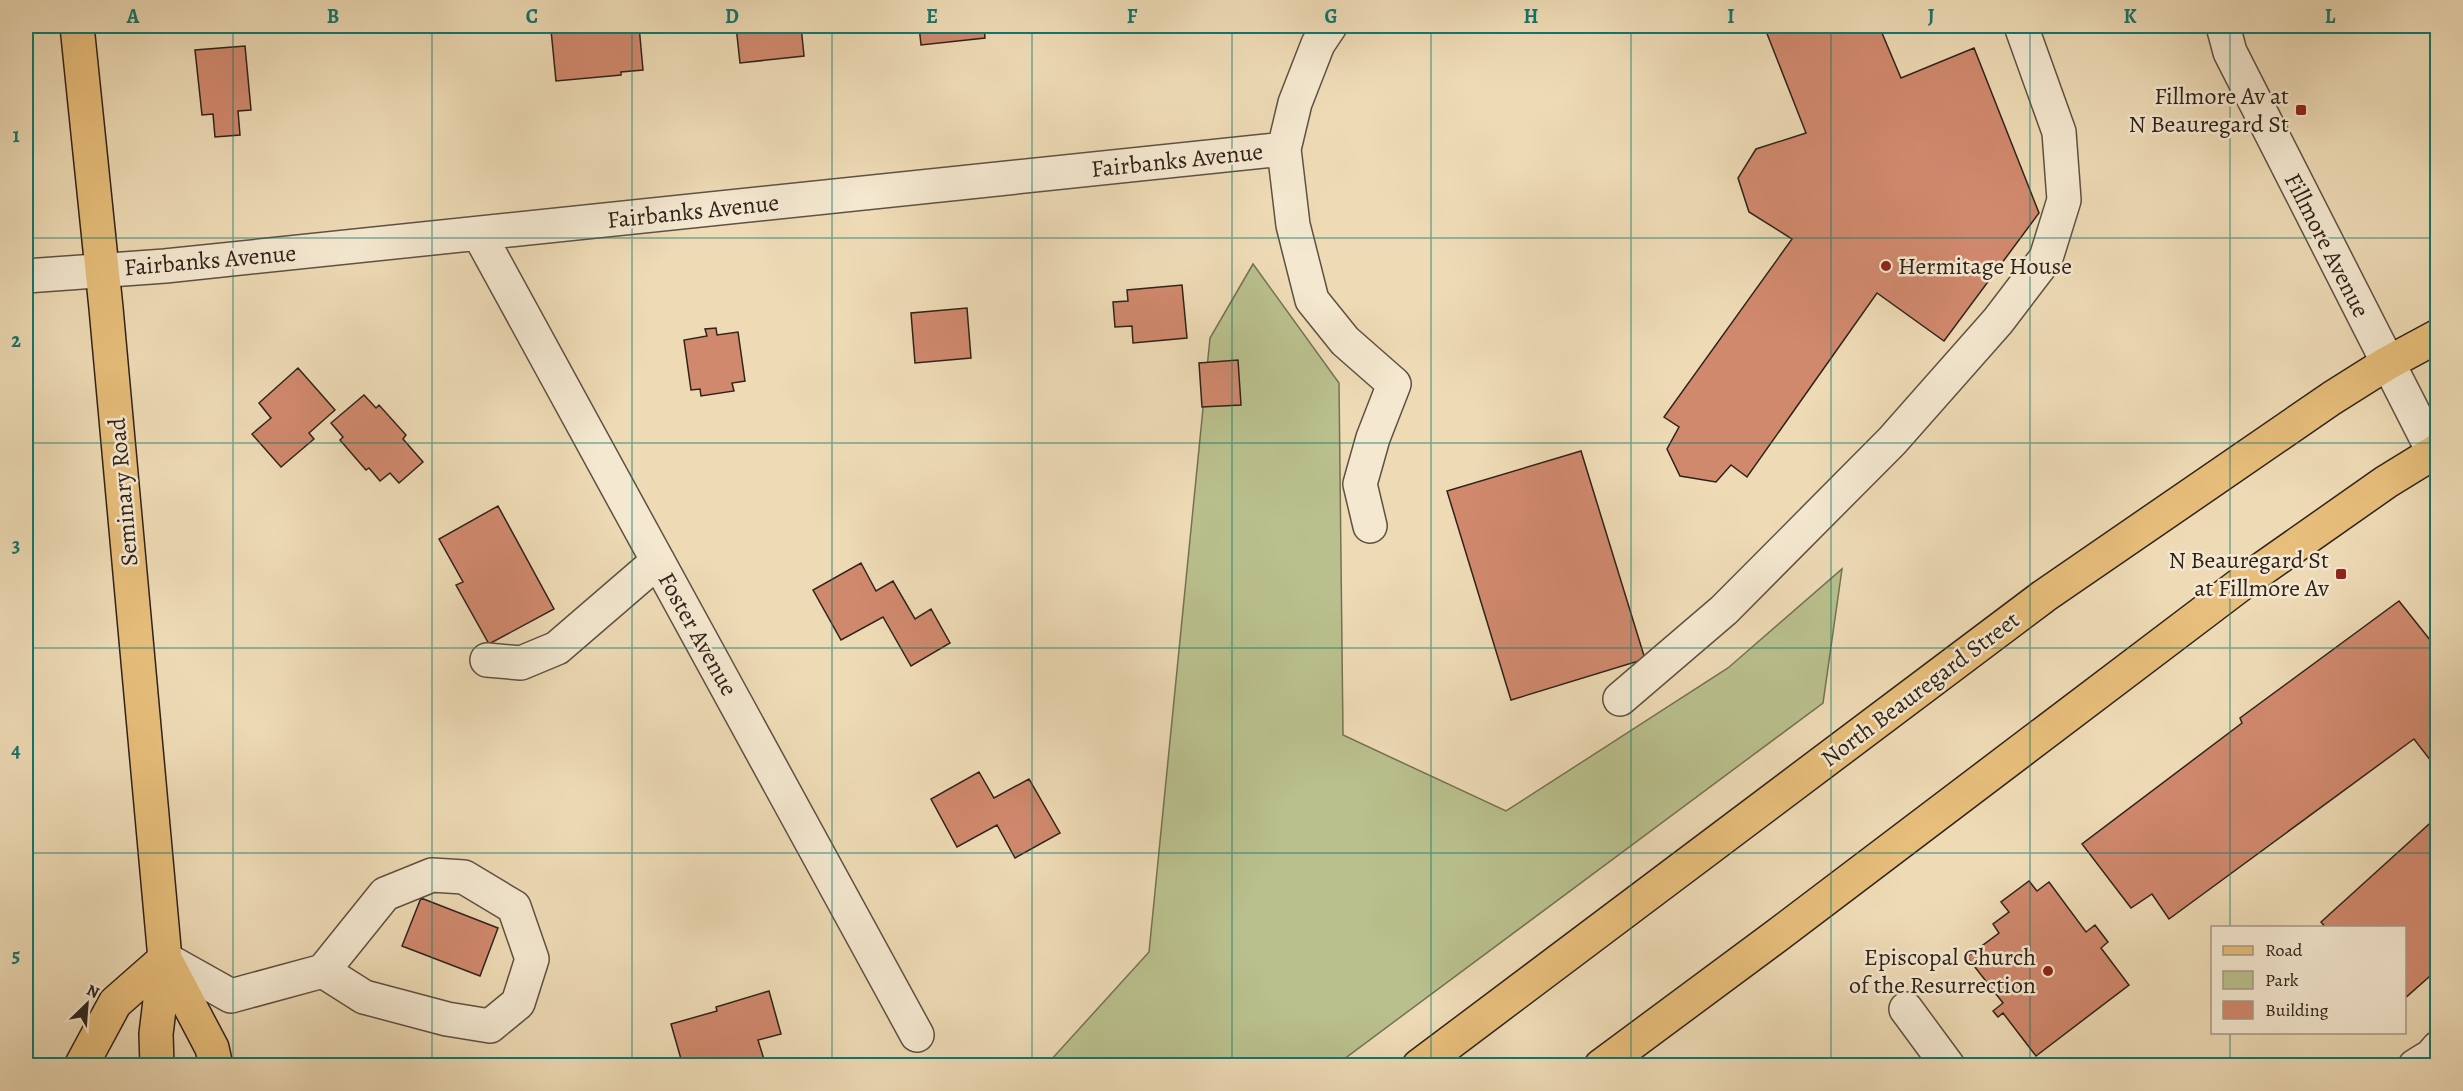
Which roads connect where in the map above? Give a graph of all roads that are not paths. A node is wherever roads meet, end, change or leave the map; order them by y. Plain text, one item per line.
1 (77, 26) edge
2 (1330, 26) edge
3 (2021, 26) edge
4 (2223, 26) edge
5 (1284, 149) junction
6 (479, 234) junction
7 (102, 270) junction
8 (26, 276) edge
9 (2438, 336) edge
10 (2386, 364) junction
11 (2436, 454) edge
12 (1370, 526) dead end
13 (657, 561) junction
14 (487, 660) dead end
15 (1620, 699) dead end
16 (165, 959) junction
17 (323, 971) junction
18 (1906, 1010) dead end
19 (917, 1035) dead end
20 (2438, 1048) edge
21 (157, 1050) edge
22 (81, 1065) edge
23 (165, 1065) edge
24 (216, 1065) edge
25 (1419, 1065) edge
26 (1601, 1065) edge
27 (1948, 1065) edge
28 (2415, 1065) edge

1 - 7 main road, Seminary Road
2 - 5 street
3 - 15 street
4 - 10 street, Fillmore Avenue
5 - 6 street, Fairbanks Avenue
5 - 12 street
6 - 7 street, Fairbanks Avenue
6 - 13 street, Foster Avenue
7 - 8 street, Fairbanks Avenue
7 - 16 main road, Seminary Road
9 - 10 main road, North Beauregard Street
10 - 11 street, Fillmore Avenue
10 - 25 main road, North Beauregard Street
11 - 26 main road
13 - 14 street
13 - 19 street, Foster Avenue
16 - 17 street
16 - 21 main road, Seminary Road
16 - 22 main road
16 - 24 main road, Seminary Road
17 - 17 street
18 - 27 street
20 - 28 street
21 - 23 main road

